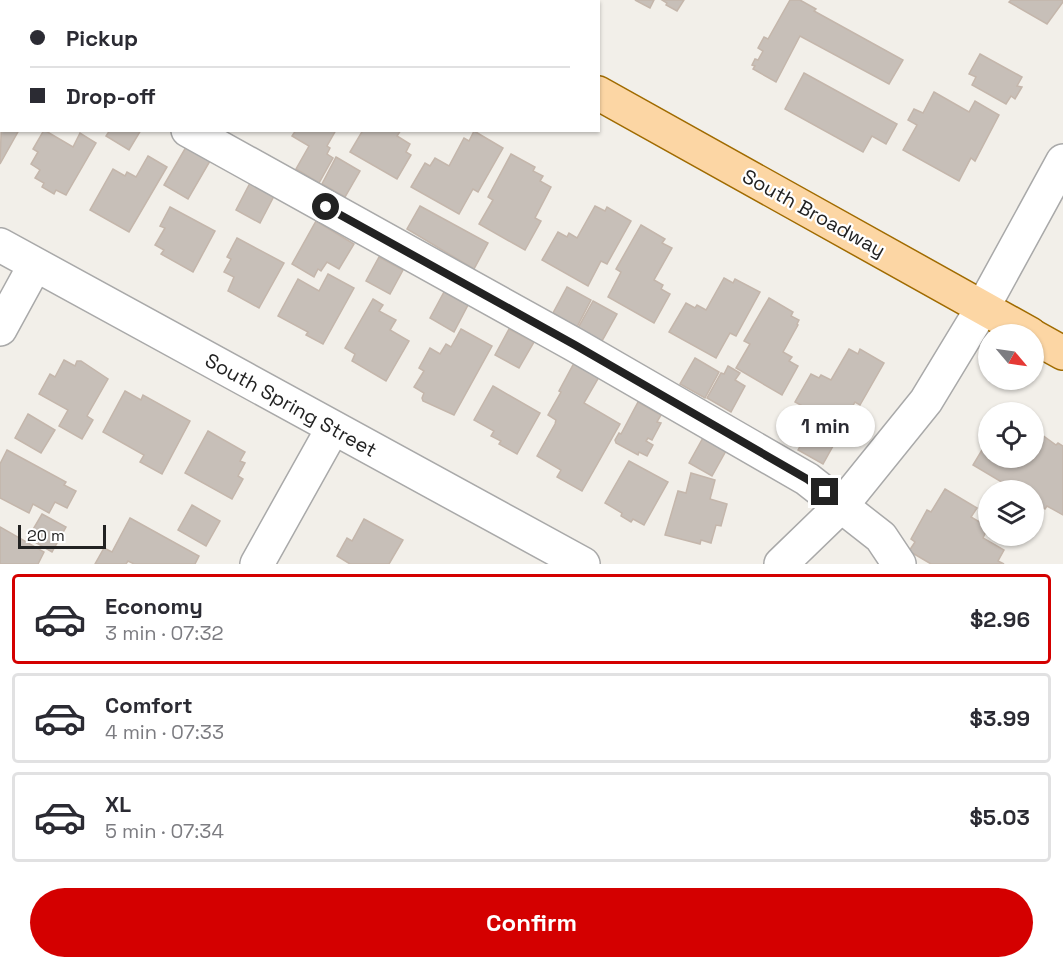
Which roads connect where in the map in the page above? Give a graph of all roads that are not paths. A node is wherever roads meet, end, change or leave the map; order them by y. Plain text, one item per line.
1 (600, 94) edge
2 (192, 132) edge
3 (1063, 161) edge
4 (0, 245) edge
5 (35, 265) junction
6 (983, 307) junction
7 (1013, 324) edge
8 (0, 329) edge
9 (1044, 342) edge
10 (1063, 354) edge
11 (333, 428) junction
12 (842, 505) junction
13 (257, 564) edge
14 (583, 564) edge
15 (781, 564) edge
16 (899, 564) edge

1 - 6 main road, South Broadway
2 - 12 street
3 - 6 street
4 - 5 street, South Spring Street
5 - 8 street
5 - 11 street, South Spring Street
6 - 7 main road, South Broadway
6 - 12 street
9 - 10 main road, South Broadway
11 - 13 street
11 - 14 street, South Spring Street
12 - 15 street
12 - 16 street

